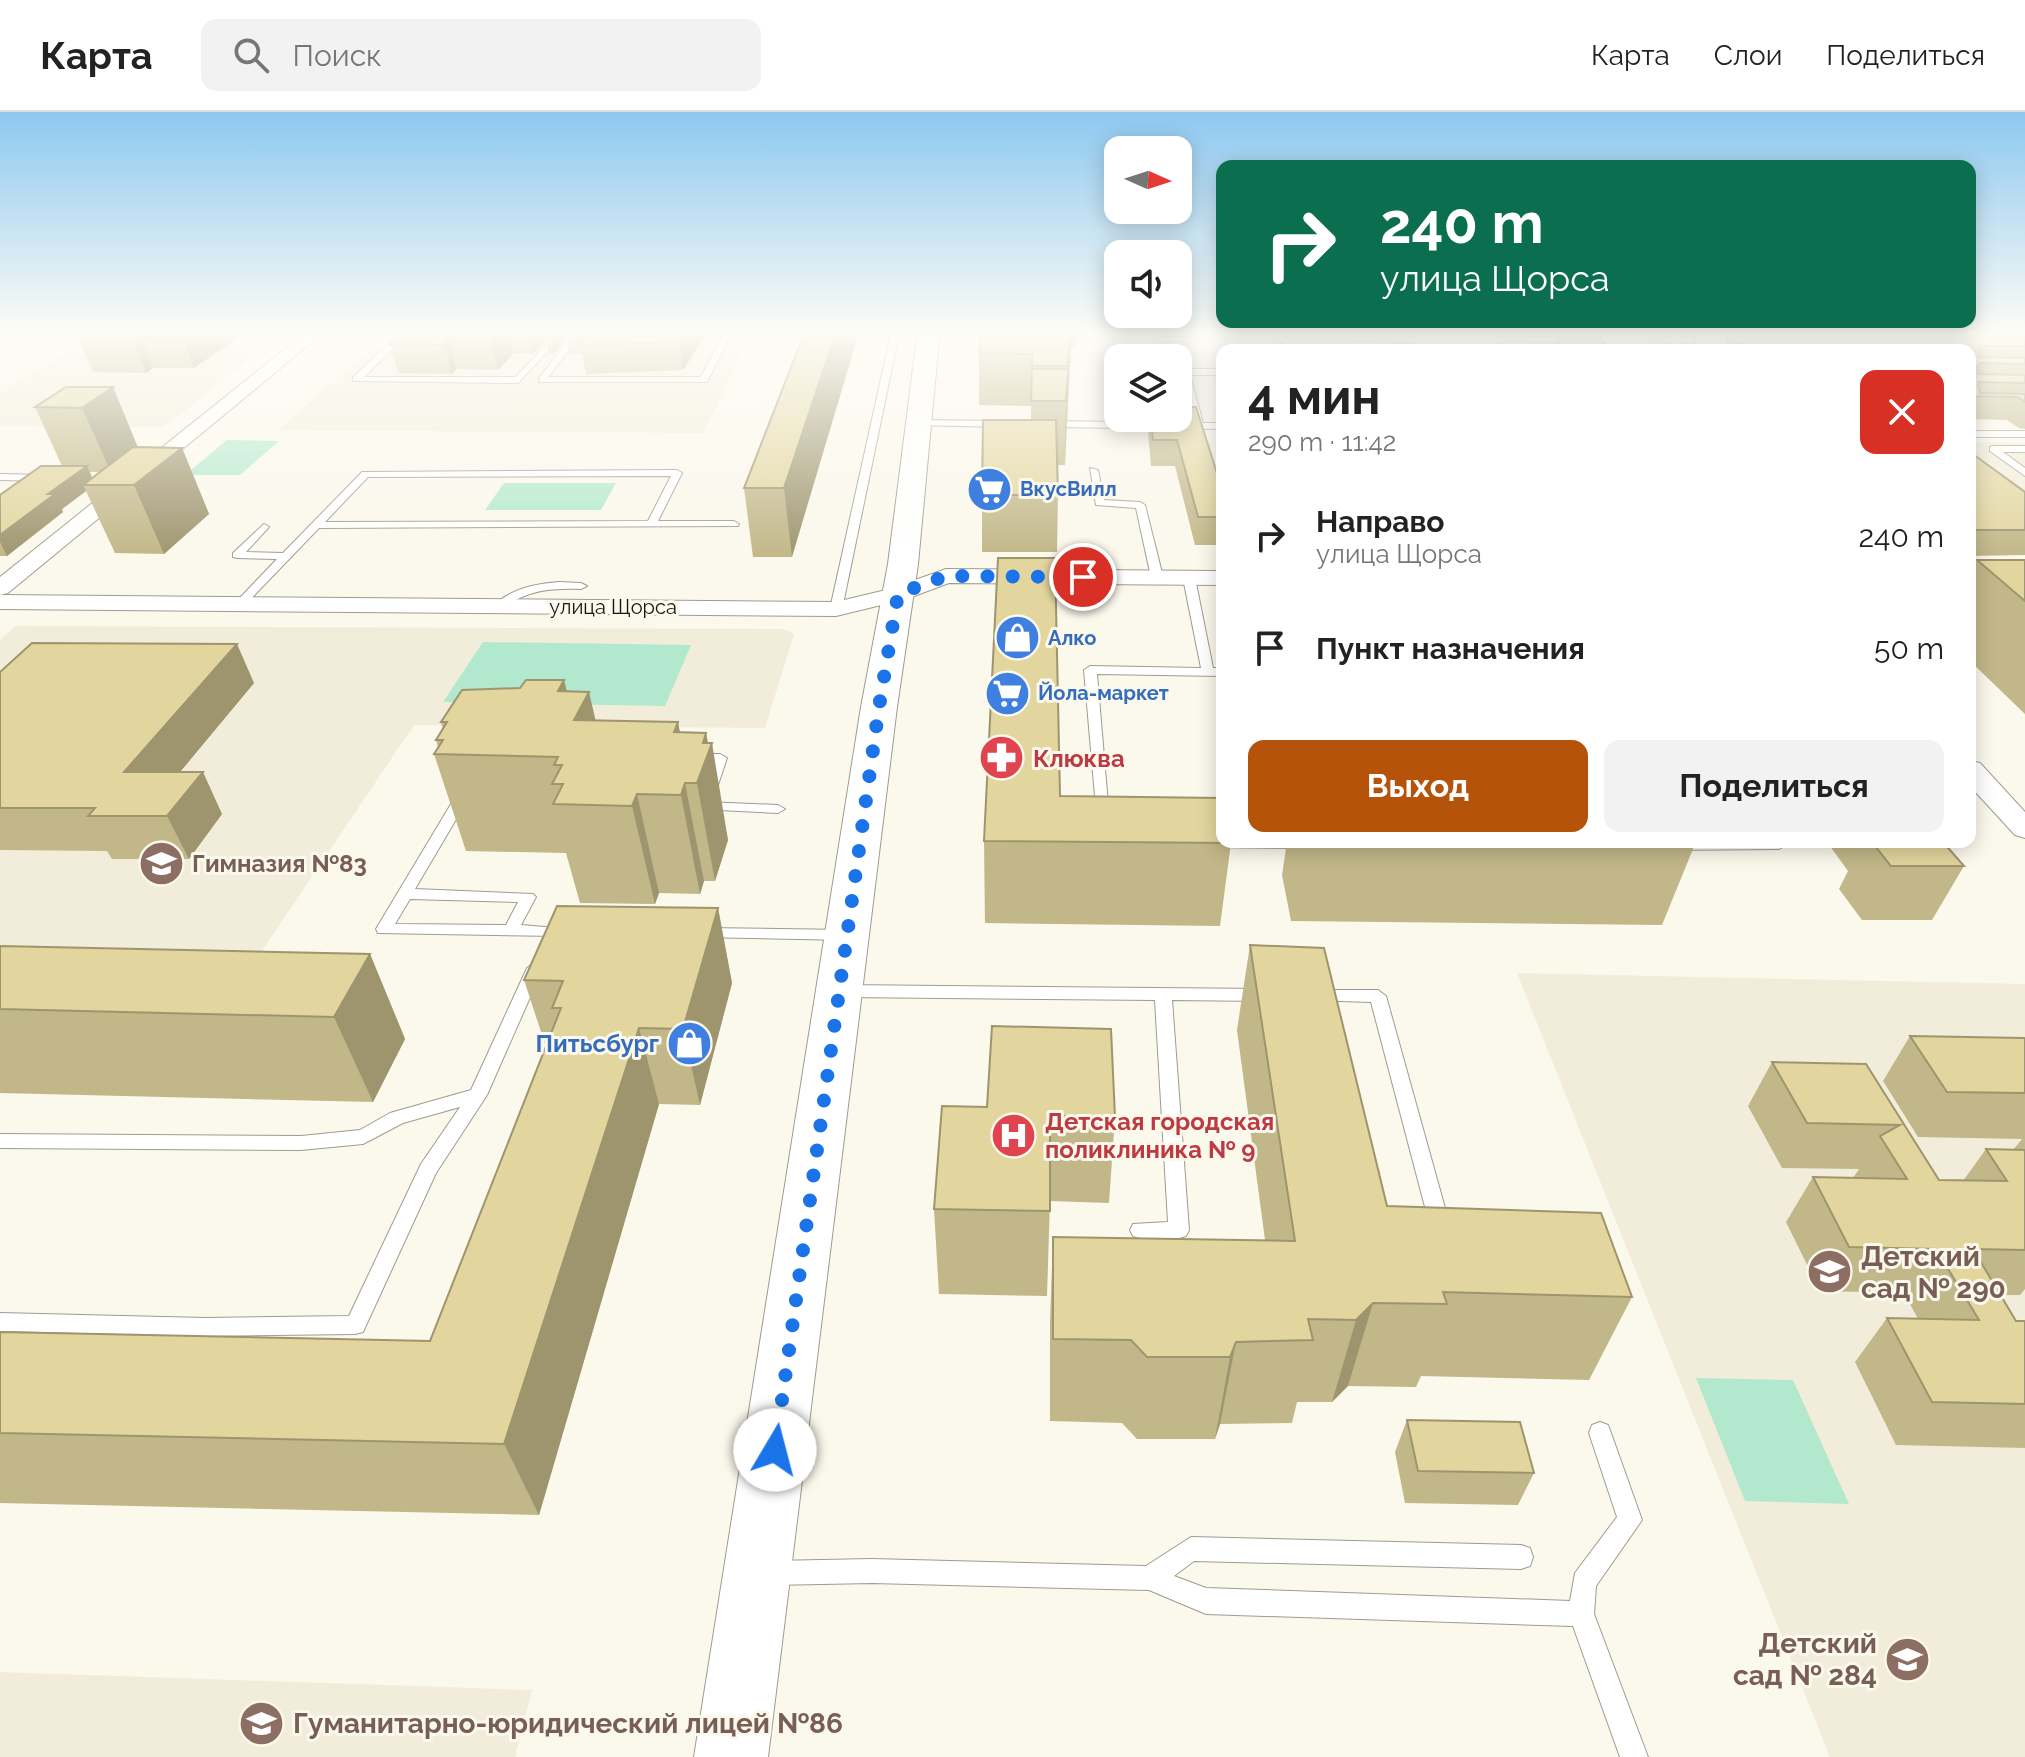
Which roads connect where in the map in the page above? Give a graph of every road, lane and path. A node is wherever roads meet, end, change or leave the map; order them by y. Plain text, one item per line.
1 (221, 406) edge
2 (880, 406) edge
3 (920, 406) edge
4 (1194, 406) edge
5 (918, 423) junction
6 (1104, 423) edge
7 (1022, 424) edge
8 (1038, 424) edge
9 (1192, 426) edge
10 (1199, 426) junction
11 (1216, 426) edge
12 (1976, 434) edge
13 (2025, 434) edge
14 (2025, 449) edge
15 (1093, 470) dead end
16 (2025, 473) edge
17 (0, 477) edge
18 (52, 478) edge
19 (652, 523) junction
20 (734, 524) dead end
21 (316, 525) junction
22 (264, 527) dead end
23 (287, 556) junction
24 (1157, 577) junction
25 (1189, 578) junction
26 (1216, 578) edge
27 (581, 586) dead end
28 (0, 588) edge
29 (899, 591) junction
30 (0, 602) edge
31 (240, 604) junction
32 (498, 607) junction
33 (836, 609) junction
34 (1216, 666) edge
35 (1216, 672) edge
36 (673, 758) edge
37 (1976, 776) edge
38 (472, 782) edge
39 (778, 809) dead end
40 (2025, 829) edge
41 (1103, 831) edge
42 (1193, 844) edge
43 (1216, 844) edge
44 (404, 894) junction
45 (511, 930) junction
46 (681, 933) edge
47 (849, 935) junction
48 (841, 991) junction
49 (1163, 994) junction
50 (478, 1095) junction
51 (0, 1141) edge
52 (1140, 1230) dead end
53 (1446, 1249) edge
54 (0, 1322) edge
55 (1600, 1433) dead end
56 (1521, 1557) dead end
57 (757, 1573) junction
58 (1149, 1578) junction
59 (1581, 1614) junction
60 (731, 1757) edge
61 (1634, 1757) edge

1 - 28 street
2 - 33 lane
3 - 5 main road
4 - 10 lane
5 - 7 lane
5 - 29 main road
6 - 8 lane
9 - 10 lane
10 - 11 lane
12 - 13 lane
14 - 16 lane
15 - 24 lane
17 - 18 lane
19 - 20 lane
19 - 21 lane
19 - 21 lane
21 - 23 lane
22 - 23 lane
23 - 31 lane
24 - 25 street
24 - 29 street
25 - 26 street
25 - 34 lane
27 - 32 lane
29 - 33 street, улица Щорса
29 - 47 main road
30 - 31 street, улица Щорса
31 - 32 street, улица Щорса
32 - 33 street, улица Щорса
35 - 41 lane
36 - 39 lane
37 - 40 street
38 - 44 lane
42 - 43 lane
44 - 45 lane
44 - 45 lane
45 - 50 lane
46 - 47 lane
47 - 48 main road
48 - 49 lane
48 - 57 main road
49 - 52 lane
49 - 53 lane
50 - 51 lane
50 - 54 lane
55 - 59 lane
56 - 58 lane
57 - 58 lane
57 - 60 main road
58 - 59 lane
59 - 61 lane

